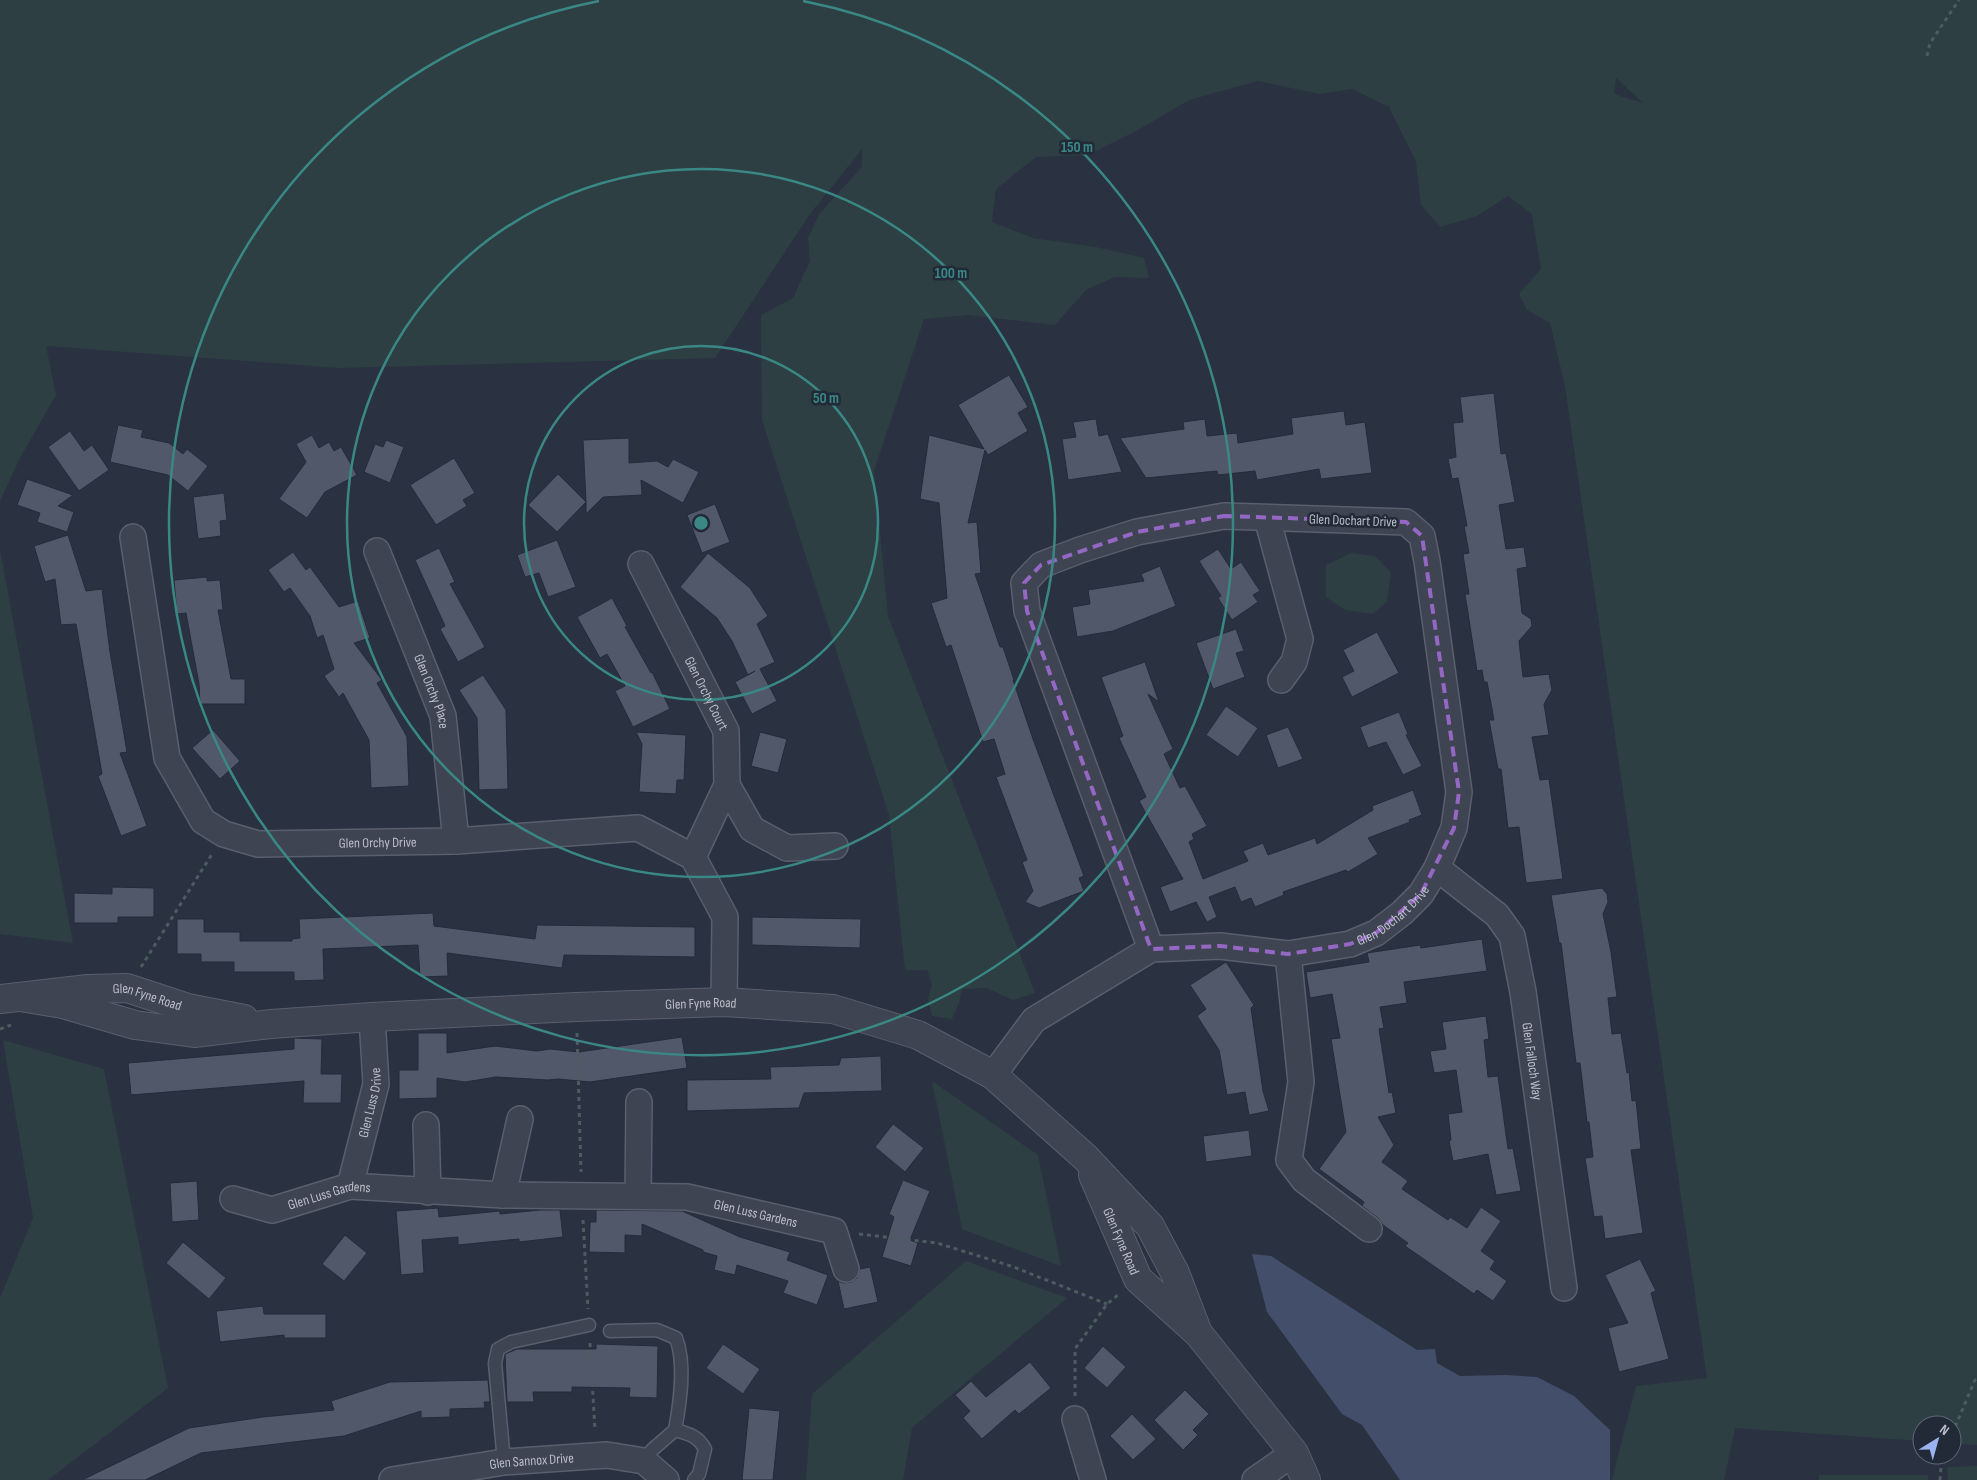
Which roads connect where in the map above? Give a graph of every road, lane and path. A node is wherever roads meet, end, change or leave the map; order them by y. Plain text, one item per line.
1 (1959, 0) edge
2 (1927, 56) dead end
3 (1267, 518) junction
4 (133, 537) dead end
5 (377, 551) dead end
6 (640, 564) dead end
7 (1281, 680) dead end
8 (726, 785) junction
9 (224, 834) junction
10 (456, 841) junction
11 (835, 846) dead end
12 (693, 857) junction
13 (1437, 868) junction
14 (1151, 949) junction
15 (1288, 954) junction
16 (127, 988) junction
17 (10, 998) edge
18 (724, 1002) junction
19 (576, 1007) junction
20 (372, 1017) junction
21 (271, 1024) junction
22 (993, 1075) junction
23 (639, 1102) dead end
24 (520, 1118) dead end
25 (426, 1125) dead end
26 (1086, 1158) junction
27 (350, 1186) junction
28 (428, 1192) junction
29 (503, 1195) junction
30 (582, 1196) junction
31 (638, 1196) junction
32 (233, 1199) dead end
33 (1368, 1228) dead end
34 (834, 1230) junction
35 (846, 1269) dead end
36 (1138, 1279) junction
37 (1564, 1288) dead end
38 (1108, 1304) junction
39 (589, 1325) junction
40 (610, 1331) dead end
41 (1198, 1333) junction
42 (1977, 1379) edge
43 (1960, 1415) edge
44 (1075, 1419) joint
45 (675, 1430) junction
46 (1294, 1453) junction
47 (596, 1456) junction
48 (504, 1462) junction
49 (644, 1462) junction
50 (1941, 1465) edge
51 (466, 1475) edge
52 (392, 1480) edge
53 (666, 1480) edge
54 (694, 1480) edge
55 (1093, 1480) edge
56 (1255, 1480) edge
57 (1306, 1480) edge
58 (1940, 1480) edge

1 - 2 path
3 - 7 street
3 - 13 street, Glen Dochart Drive
3 - 14 street, Glen Dochart Drive
4 - 9 street, Glen Orchy Drive
5 - 10 street, Glen Orchy Place
6 - 8 street, Glen Orchy Court
8 - 11 street
8 - 12 street, Glen Orchy Court
9 - 10 street, Glen Orchy Drive
9 - 16 path
10 - 12 street, Glen Orchy Drive
12 - 18 street
13 - 15 street, Glen Dochart Drive
13 - 37 street, Glen Falloch Way
14 - 15 street, Glen Dochart Drive
14 - 22 street, Glen Dochart Drive
15 - 33 street
16 - 17 street, Glen Fyne Road
16 - 21 street, Glen Fyne Road
17 - 21 street, Glen Fyne Road
18 - 19 street, Glen Fyne Road
18 - 22 street, Glen Fyne Road
19 - 20 street, Glen Fyne Road
19 - 30 path
20 - 21 street, Glen Fyne Road
20 - 27 street, Glen Luss Drive
22 - 26 street, Glen Fyne Road
23 - 31 street
24 - 29 street
25 - 28 street
26 - 36 street, Glen Fyne Road
26 - 41 street, Glen Fyne Road
27 - 28 street, Glen Luss Gardens
27 - 32 street, Glen Luss Gardens
28 - 29 street, Glen Luss Gardens
29 - 30 street, Glen Luss Gardens
30 - 31 street, Glen Luss Gardens
30 - 39 path
31 - 34 street, Glen Luss Gardens
34 - 35 street
34 - 38 path
36 - 38 path
36 - 41 street, Glen Fyne Road
38 - 44 path
39 - 47 path
39 - 48 lane
40 - 45 lane
41 - 46 street, Glen Fyne Road
42 - 43 path
44 - 55 street
45 - 49 lane
45 - 54 lane
46 - 56 street
46 - 57 street, Glen Fyne Road
47 - 48 street, Glen Sannox Drive
47 - 49 street, Glen Sannox Drive
48 - 51 street, Glen Sannox Drive
49 - 53 street, Glen Sannox Drive
50 - 58 path
51 - 52 street, Glen Sannox Drive

